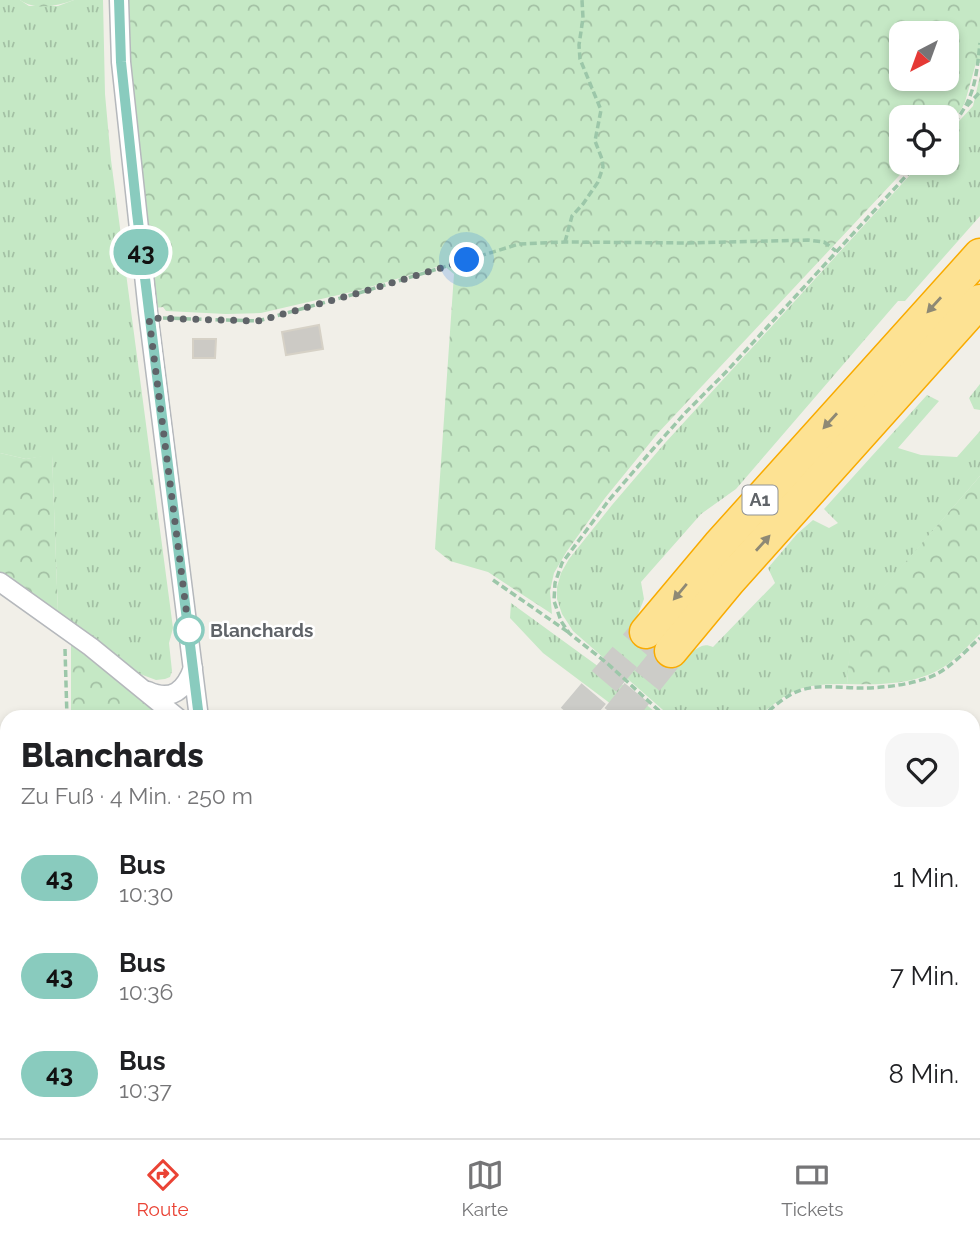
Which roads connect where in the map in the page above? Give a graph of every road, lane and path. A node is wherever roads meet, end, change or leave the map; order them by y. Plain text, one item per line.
1 (119, 0) edge
2 (582, 0) edge
3 (980, 43) edge
4 (980, 92) edge
5 (966, 107) junction
6 (959, 116) edge
7 (907, 175) edge
8 (565, 242) junction
9 (836, 251) junction
10 (980, 255) edge
11 (980, 301) edge
12 (149, 318) junction
13 (493, 580) dead end
14 (0, 582) edge
15 (65, 629) junction
16 (646, 632) tunnel mouth
17 (569, 633) junction
18 (980, 638) edge
19 (671, 651) tunnel mouth
20 (193, 668) junction
21 (145, 690) junction
22 (67, 710) edge
23 (169, 710) edge
24 (198, 710) edge
25 (658, 710) edge
26 (771, 710) edge

1 - 12 street
2 - 8 path
3 - 5 path
4 - 5 path
5 - 6 path
7 - 9 path
8 - 9 path
8 - 12 path
9 - 17 path
10 -> 16 highway, A1
19 -> 11 highway, A1
12 - 20 street
13 - 17 path
14 - 15 street
15 - 21 street
15 - 22 path
17 - 25 path
18 - 26 path
20 - 21 street
20 - 24 street
21 - 23 street

